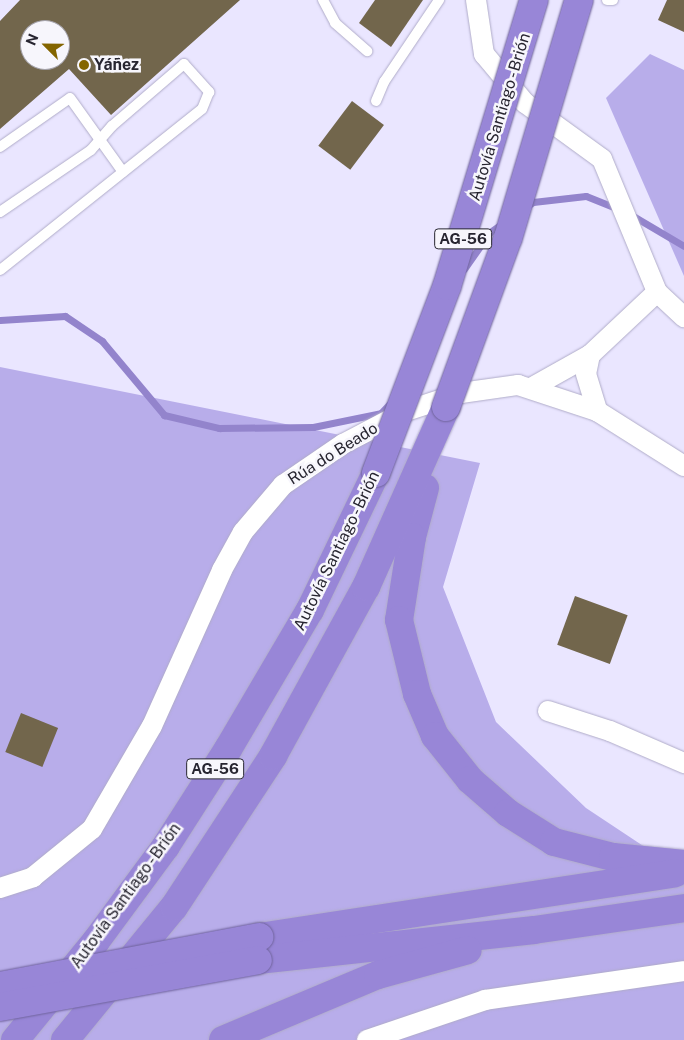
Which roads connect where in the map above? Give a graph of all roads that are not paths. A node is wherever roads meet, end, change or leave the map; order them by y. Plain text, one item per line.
1 (323, 0) edge
2 (439, 0) edge
3 (476, 0) edge
4 (534, 0) edge
5 (579, 0) edge
6 (607, 0) edge
7 (614, 0) edge
8 (366, 51) dead end
9 (376, 102) dead end
10 (100, 140) junction
11 (0, 147) edge
12 (123, 172) junction
13 (0, 212) edge
14 (0, 270) edge
15 (656, 292) junction
16 (684, 318) edge
17 (590, 355) junction
18 (531, 388) junction
19 (597, 411) junction
20 (428, 458) junction
21 (684, 466) edge
22 (548, 711) dead end
23 (684, 763) edge
24 (684, 864) edge
25 (684, 872) edge
26 (0, 888) edge
27 (684, 908) edge
28 (534, 930) junction
29 (259, 949) junction
30 (684, 971) edge
31 (0, 986) edge
32 (0, 1008) edge
33 (16, 1040) edge
34 (65, 1040) edge
35 (223, 1040) edge
36 (367, 1040) edge

1 - 8 lane
2 - 9 lane
3 - 15 street
4 - 33 highway, Autovía Santiago - Brión / AG-56, bridge
5 - 20 highway, AG-56, bridge
6 - 7 lane
10 - 11 lane
10 - 12 lane
10 - 12 lane
10 - 13 lane
12 - 14 lane
15 - 16 street
15 - 17 street
17 - 18 street
17 - 19 street
18 - 19 street, Rúa do Beado
18 - 26 street, Rúa do Beado
19 - 21 street, Rúa do Beado
20 - 24 highway
20 - 34 highway, AG-56
22 - 23 street
25 - 29 highway
27 - 28 highway
28 - 29 highway
28 - 35 highway
29 - 31 highway, bridge
29 - 32 highway, bridge
30 - 36 street

